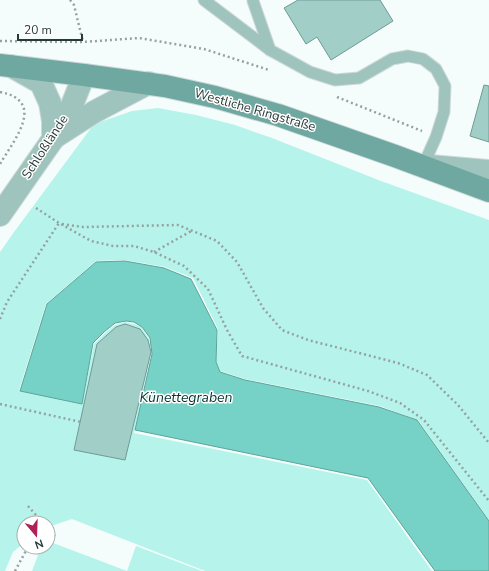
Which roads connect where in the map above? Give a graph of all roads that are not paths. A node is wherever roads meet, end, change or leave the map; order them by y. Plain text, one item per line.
1 (204, 0) edge
2 (253, 1) edge
3 (270, 50) junction
4 (6, 66) edge
5 (84, 75) junction
6 (157, 85) junction
7 (53, 139) junction
8 (423, 166) junction
9 (489, 177) edge
10 (0, 216) edge

1 - 3 lane
2 - 3 lane
3 - 8 lane
4 - 5 main road, Westliche Ringstraße
4 - 7 street
5 - 6 main road, Westliche Ringstraße
5 - 7 street, Schloßlände
6 - 7 street
6 - 8 main road, Westliche Ringstraße
7 - 10 street, Schloßlände
8 - 9 main road, Westliche Ringstraße

